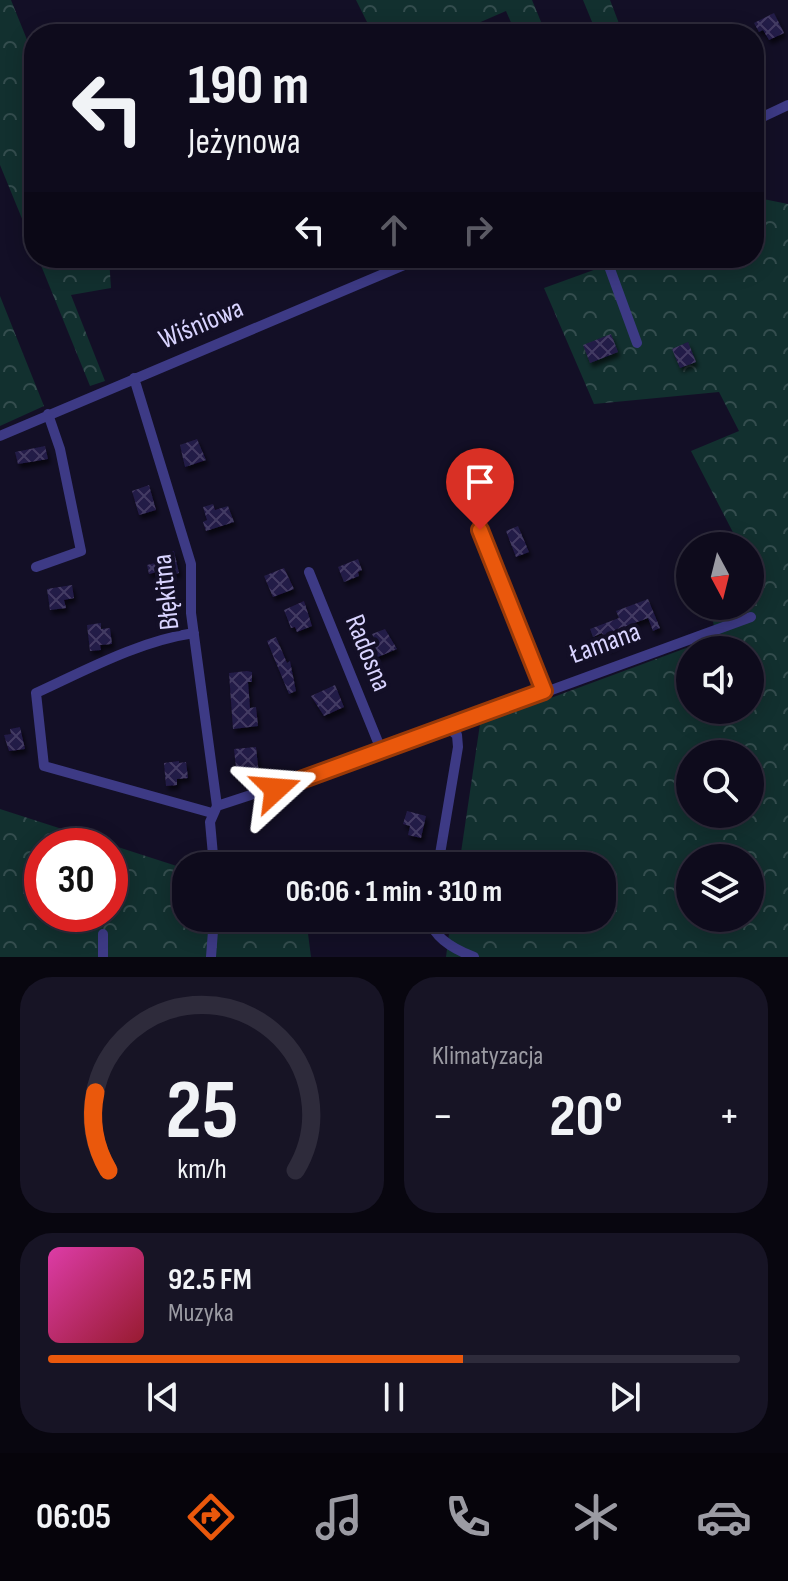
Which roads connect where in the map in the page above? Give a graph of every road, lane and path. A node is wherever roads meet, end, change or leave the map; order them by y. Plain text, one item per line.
1 (788, 105) edge
2 (764, 116) edge
3 (397, 268) edge
4 (610, 268) edge
5 (637, 343) dead end
6 (134, 378) junction
7 (48, 414) junction
8 (0, 436) edge
9 (480, 530) dead end
10 (36, 567) dead end
11 (309, 572) dead end
12 (743, 620) edge
13 (194, 633) junction
14 (544, 691) junction
15 (447, 727) junction
16 (382, 752) junction
17 (214, 810) junction
18 (213, 852) edge
19 (440, 852) edge
20 (213, 932) edge
21 (434, 932) edge
22 (103, 934) dead end
23 (103, 957) edge
24 (211, 957) edge
25 (474, 957) edge

1 - 2 street
3 - 6 street, Wiśniowa
4 - 5 street
6 - 7 street, Wiśniowa
6 - 13 street, Błękitna
7 - 8 street, Wiśniowa
7 - 10 street
9 - 14 street
11 - 16 street, Radosna
12 - 14 street, Łamana
13 - 17 street, Błękitna
13 - 17 street
14 - 15 street, Łamana
15 - 16 street, Łamana
15 - 19 street
16 - 17 street, Łamana
17 - 18 street
20 - 24 street
21 - 25 street
22 - 23 street

